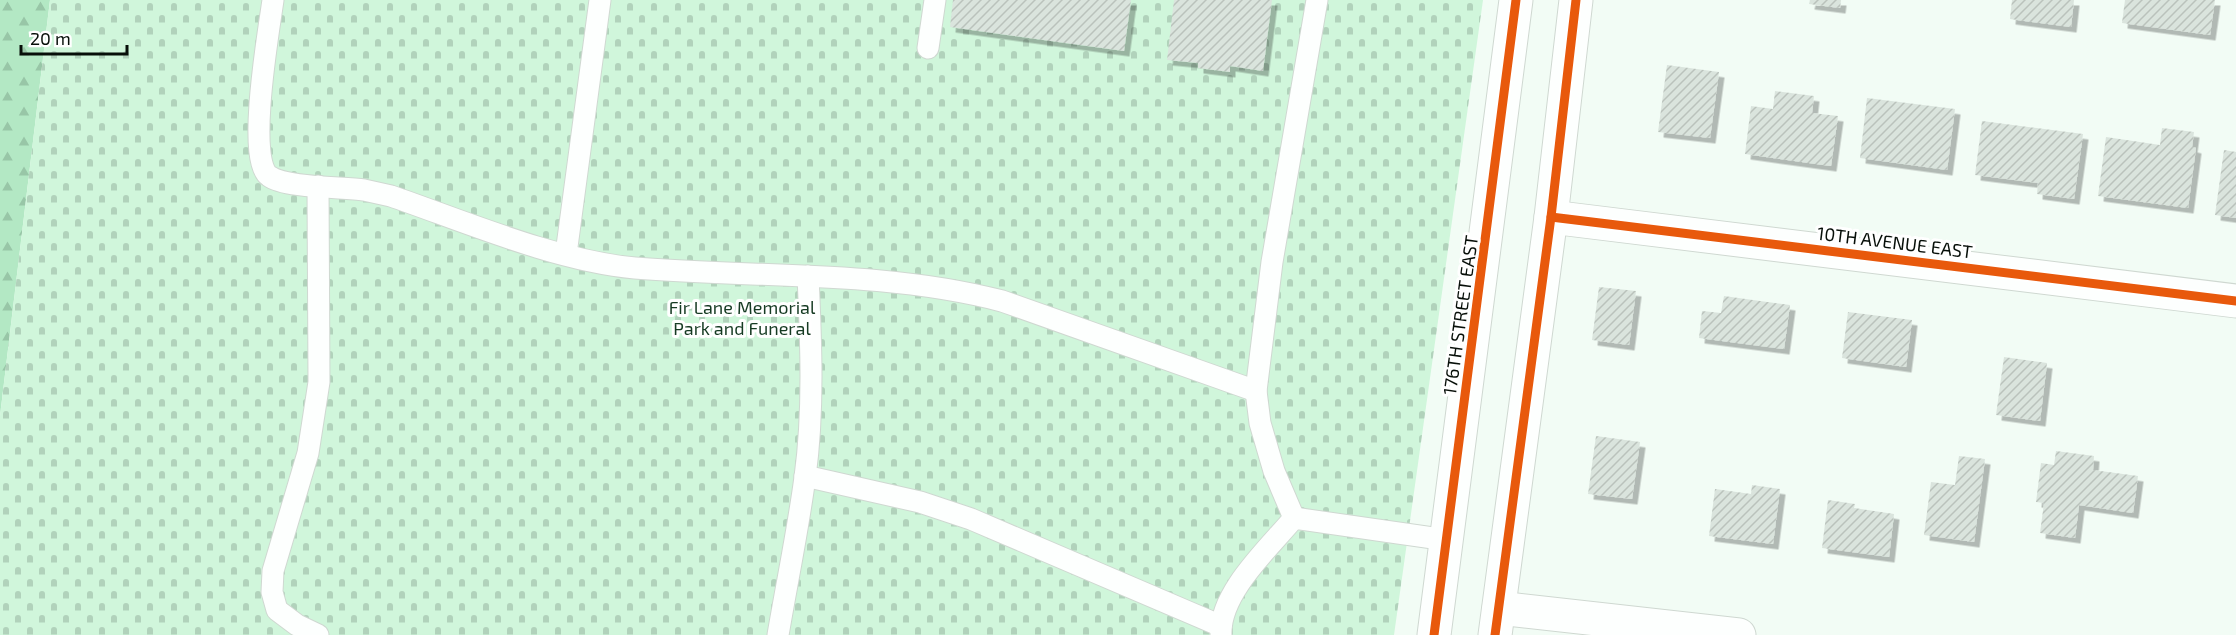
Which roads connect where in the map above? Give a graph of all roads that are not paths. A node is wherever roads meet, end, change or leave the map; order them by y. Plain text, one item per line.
1 (273, 0) edge
2 (600, 0) edge
3 (935, 0) edge
4 (1317, 0) edge
5 (1516, 0) edge
6 (1576, 0) edge
7 (928, 48) dead end
8 (318, 186) junction
9 (1551, 217) junction
10 (566, 254) junction
11 (808, 276) junction
12 (2236, 301) edge
13 (1256, 392) junction
14 (805, 476) junction
15 (1294, 518) junction
16 (1447, 540) junction
17 (1497, 621) edge
18 (1221, 631) edge
19 (318, 635) edge
20 (778, 635) edge
21 (1434, 635) edge
22 (1739, 635) edge

1 - 8 lane
2 - 10 lane
3 - 7 lane
4 - 13 lane
5 - 16 main road, 176TH STREET EAST
6 - 9 main road
8 - 10 lane
8 - 19 lane
9 - 12 main road, 10TH AVENUE EAST
9 - 17 main road
10 - 11 lane
11 - 13 lane
11 - 14 lane
13 - 15 lane
14 - 18 lane
14 - 20 lane
15 - 16 lane
15 - 18 lane
16 - 21 main road, 176TH STREET EAST
17 - 22 main road

